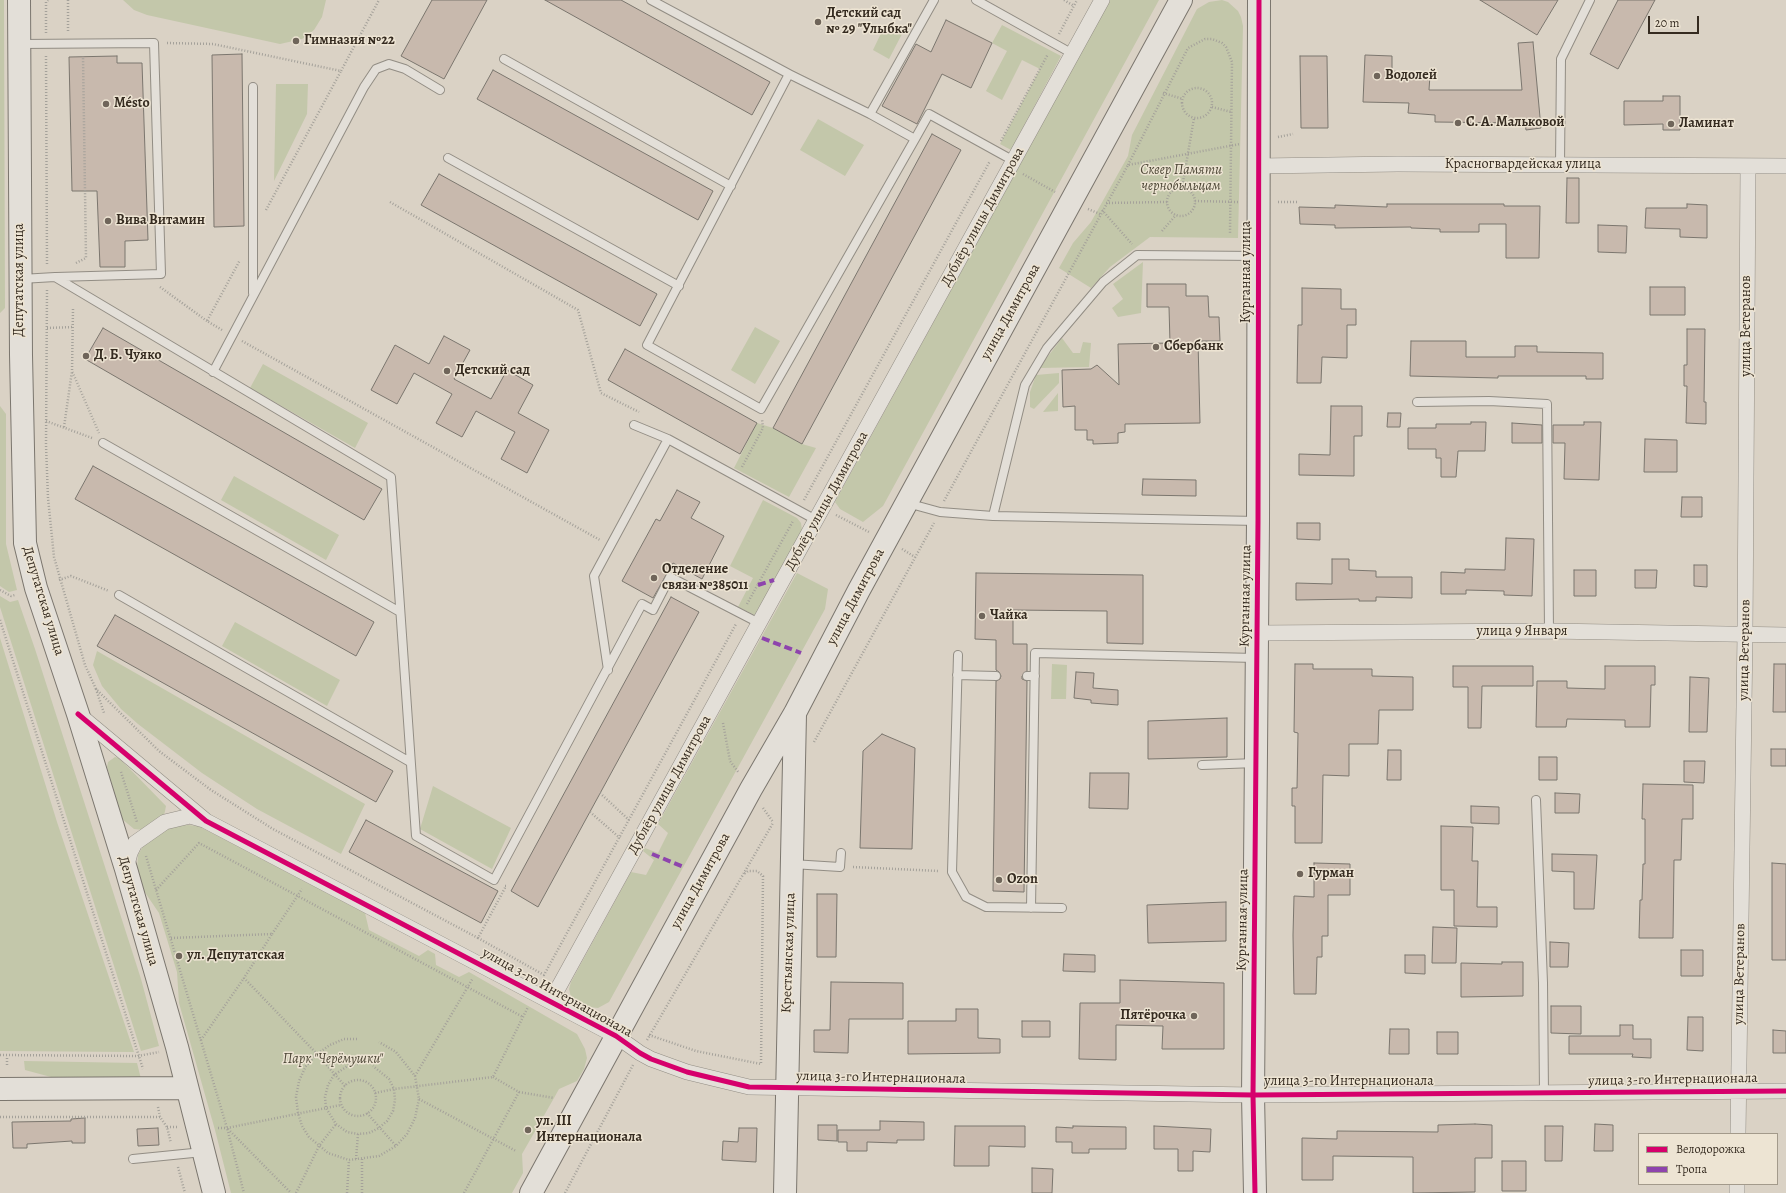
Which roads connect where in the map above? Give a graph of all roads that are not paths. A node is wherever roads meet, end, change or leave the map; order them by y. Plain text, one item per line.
1 (18, 0) edge
2 (651, 0) edge
3 (934, 0) edge
4 (976, 0) edge
5 (1102, 0) edge
6 (1181, 0) edge
7 (1590, 0) edge
8 (1256, 2) edge
9 (19, 44) junction
10 (1073, 54) junction
11 (504, 58) dead end
12 (789, 74) junction
13 (253, 87) dead end
14 (440, 90) dead end
15 (870, 114) junction
16 (915, 139) junction
17 (448, 158) dead end
18 (1012, 164) junction
19 (1560, 165) junction
20 (1259, 166) junction
21 (1748, 166) junction
22 (1786, 166) edge
23 (731, 186) junction
24 (1259, 256) junction
25 (51, 278) junction
26 (20, 279) junction
27 (679, 286) junction
28 (253, 294) junction
29 (213, 372) junction
30 (1416, 402) dead end
31 (634, 425) dead end
32 (668, 439) junction
33 (103, 442) road end
34 (906, 503) junction
35 (819, 514) junction
36 (993, 516) junction
37 (1258, 521) junction
38 (119, 594) road end
39 (400, 612) junction
40 (759, 623) junction
41 (1549, 631) junction
42 (1257, 633) junction
43 (1745, 634) junction
44 (1786, 635) edge
45 (958, 655) dead end
46 (1257, 658) junction
47 (608, 670) junction
48 (957, 675) junction
49 (996, 676) dead end
50 (1027, 676) dead end
51 (1035, 676) junction
52 (795, 713) junction
53 (78, 714) junction
54 (410, 762) junction
55 (1256, 762) junction
56 (1202, 765) dead end
57 (1536, 800) dead end
58 (206, 821) junction
59 (841, 853) dead end
60 (792, 864) junction
61 (126, 869) junction
62 (1031, 908) junction
63 (1062, 908) dead end
64 (551, 1001) junction
65 (616, 1036) junction
66 (187, 1088) junction
67 (0, 1089) edge
68 (786, 1089) junction
69 (1738, 1091) junction
70 (1786, 1091) edge
71 (1544, 1094) junction
72 (1253, 1095) junction
73 (1738, 1133) edge
74 (204, 1152) junction
75 (133, 1159) dead end
76 (214, 1193) edge
77 (531, 1193) edge
78 (785, 1193) edge
79 (1255, 1193) edge

1 - 9 main road, Депутатская улица
2 - 12 lane
3 - 15 lane
4 - 10 lane
5 - 10 street, Дублёр улицы Димитрова
6 - 34 main road, улица Димитрова
7 - 19 lane
8 - 20 main road, Курганная улица
9 - 25 lane
9 - 26 main road, Депутатская улица
10 - 18 street, Дублёр улицы Димитрова
11 - 23 lane
12 - 15 lane
12 - 23 lane
13 - 28 lane
14 - 28 lane
15 - 16 lane
16 - 18 lane
16 - 27 lane
17 - 27 lane
18 - 35 street, Дублёр улицы Димитрова
19 - 20 street, Красногвардейская улица
19 - 21 street, Красногвардейская улица
20 - 24 main road, Курганная улица
21 - 22 street, Красногвардейская улица
21 - 43 street, улица Ветеранов
23 - 27 lane
24 - 36 lane
24 - 37 main road, Курганная улица
25 - 26 lane
25 - 29 lane
26 - 53 main road, Депутатская улица
28 - 29 lane
29 - 39 lane
30 - 41 lane
31 - 32 lane
32 - 35 lane
32 - 47 lane
33 - 39 lane
34 - 36 lane
34 - 52 main road, улица Димитрова
35 - 40 street, Дублёр улицы Димитрова
36 - 37 lane
37 - 42 main road, Курганная улица
38 - 54 lane
39 - 54 lane
40 - 47 lane
40 - 64 street, Дублёр улицы Димитрова
41 - 42 street, улица 9 Января
41 - 43 street, улица 9 Января
42 - 46 main road, Курганная улица
43 - 44 street, улица 9 Января
43 - 69 street, улица Ветеранов
45 - 48 lane
46 - 51 lane
46 - 55 main road, Курганная улица
47 - 54 lane
48 - 49 lane
48 - 62 lane
50 - 51 lane
51 - 62 lane
52 - 60 main road, Крестьянская улица
52 - 65 main road, улица Димитрова
53 - 58 street, улица 3-го Интернационала
53 - 61 main road, Депутатская улица
55 - 56 lane
55 - 72 main road, Курганная улица
57 - 71 lane
58 - 61 street, улица 3-го Интернационала
58 - 64 street, улица 3-го Интернационала
59 - 60 lane
60 - 68 main road, Крестьянская улица
61 - 66 main road, Депутатская улица
62 - 63 lane
64 - 65 street, улица 3-го Интернационала
65 - 68 street, улица 3-го Интернационала
65 - 77 main road, улица Димитрова
66 - 67 main road
66 - 74 main road, Депутатская улица
68 - 72 street, улица 3-го Интернационала
68 - 78 main road, Крестьянская улица
69 - 70 street, улица 3-го Интернационала
69 - 71 street, улица 3-го Интернационала
69 - 73 street, улица Ветеранов
71 - 72 street, улица 3-го Интернационала
72 - 79 main road, Курганная улица
74 - 75 lane
74 - 76 main road, Депутатская улица

